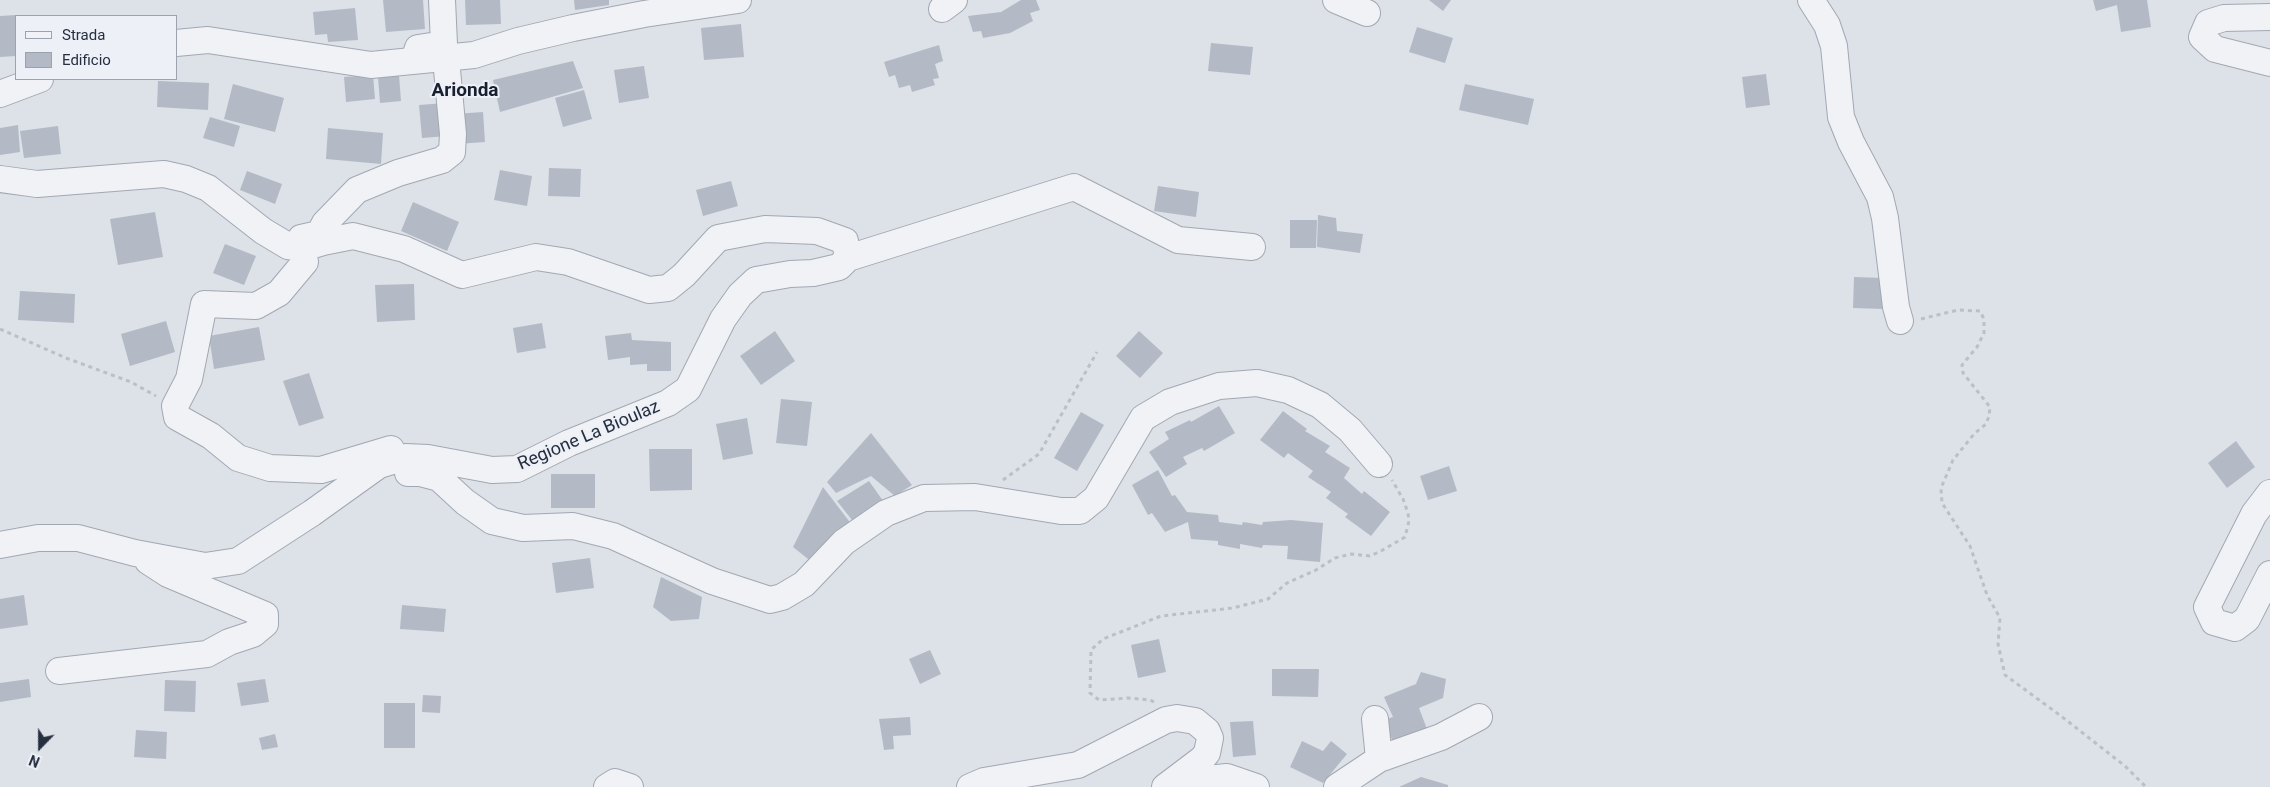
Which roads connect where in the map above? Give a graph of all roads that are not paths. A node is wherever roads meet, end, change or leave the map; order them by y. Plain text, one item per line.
1 (442, 0) edge
2 (738, 0) edge
3 (1336, 0) edge
4 (1811, 0) edge
5 (1367, 14) dead end
6 (2270, 17) edge
7 (178, 43) edge
8 (446, 59) junction
9 (414, 62) junction
10 (2270, 63) edge
11 (37, 80) edge
12 (0, 94) edge
13 (0, 179) edge
14 (1252, 247) dead end
15 (303, 248) junction
16 (848, 258) junction
17 (1900, 321) road end
18 (438, 460) junction
19 (1379, 464) road end
20 (352, 485) junction
21 (2270, 493) edge
22 (0, 545) edge
23 (135, 553) junction
24 (2270, 574) edge
25 (59, 671) dead end
26 (1479, 717) dead end
27 (1375, 719) dead end
28 (1379, 759) junction
29 (607, 787) edge
30 (630, 787) edge
31 (970, 787) edge
32 (1165, 787) edge
33 (1196, 787) edge
34 (1256, 787) edge
35 (1337, 787) edge

1 - 9 street
2 - 8 street
3 - 5 street
4 - 17 street
6 - 10 street
7 - 9 street
8 - 9 street
8 - 15 street
11 - 12 street
13 - 15 street
14 - 16 street, Regione La Bioulaz
15 - 16 street
15 - 18 street
16 - 18 street, Regione La Bioulaz
18 - 20 street, Regione La Bioulaz
19 - 20 street
20 - 23 street, Regione La Bioulaz
21 - 24 street
22 - 23 street
23 - 25 street
26 - 28 street
27 - 28 street
28 - 35 street
29 - 30 street
31 - 32 street
33 - 34 street

